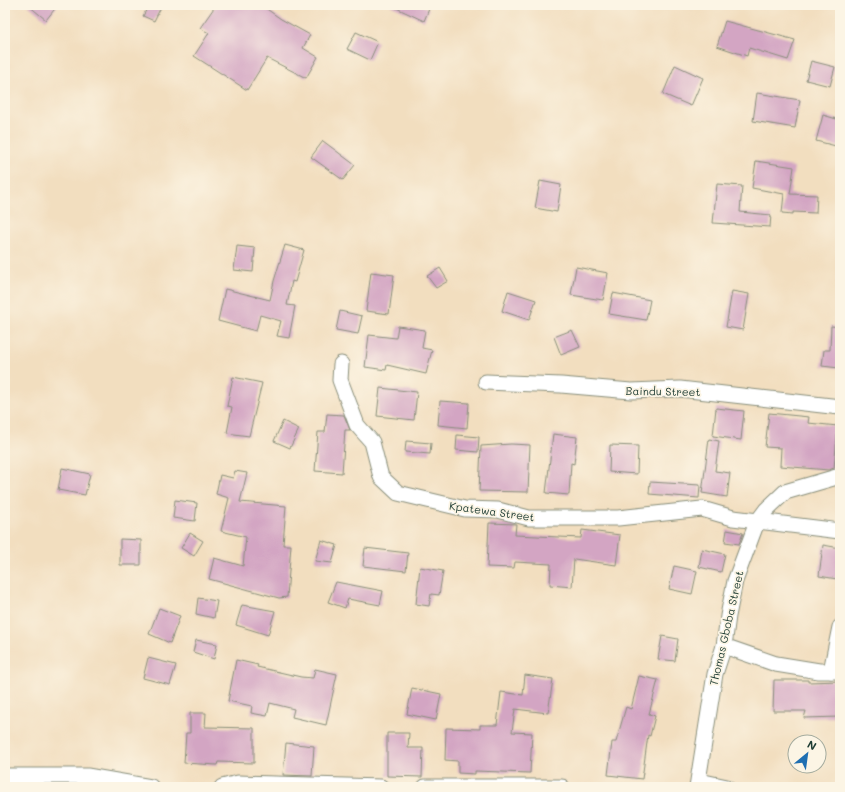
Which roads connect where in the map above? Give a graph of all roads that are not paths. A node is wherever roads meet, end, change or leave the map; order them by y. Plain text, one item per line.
1 (341, 364) dead end
2 (486, 382) dead end
3 (840, 407) edge
4 (840, 476) edge
5 (757, 522) junction
6 (840, 531) edge
7 (840, 627) edge
8 (724, 646) junction
9 (836, 671) edge
10 (5, 776) edge
11 (151, 787) edge
12 (222, 787) edge
13 (381, 787) edge
14 (425, 787) edge
15 (562, 787) edge
16 (697, 787) edge
17 (727, 787) edge

1 - 5 street, Kpatewa Street
2 - 3 street, Baindu Street
4 - 5 street, Thomas Gboba Street
5 - 6 street, Kpatewa Street
5 - 8 street, Thomas Gboba Street
7 - 9 street
8 - 9 street
8 - 16 street, Thomas Gboba Street
10 - 11 street
12 - 13 street
14 - 15 street
16 - 17 street

